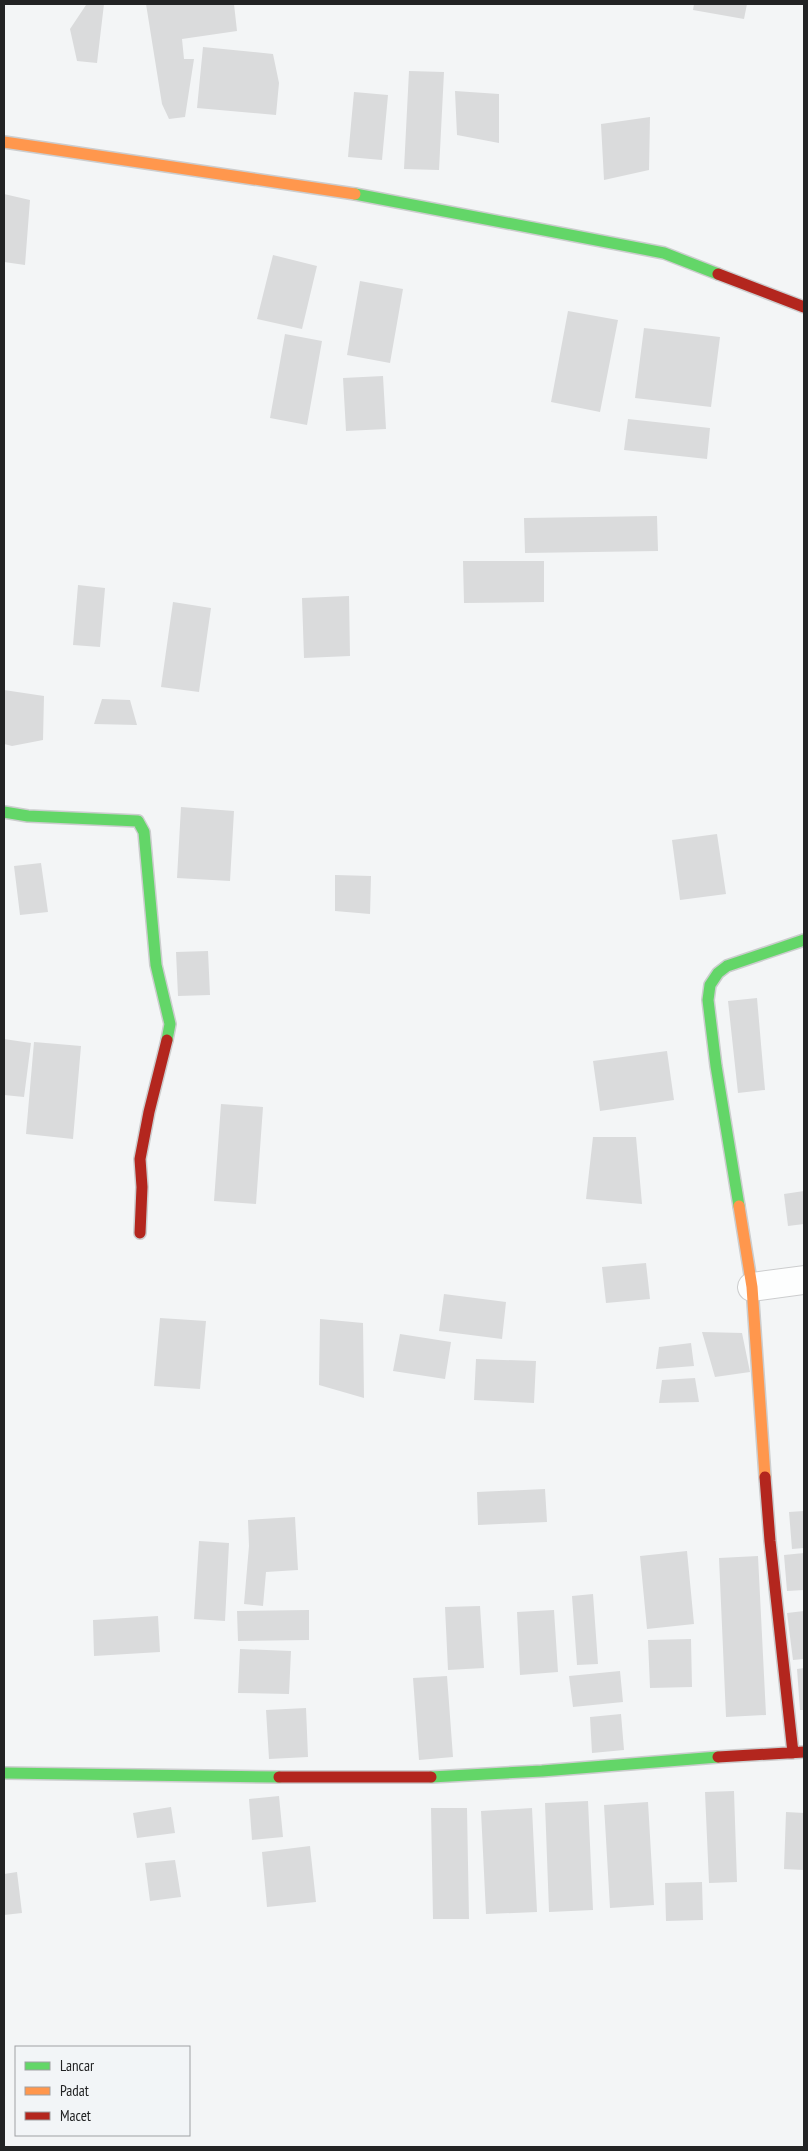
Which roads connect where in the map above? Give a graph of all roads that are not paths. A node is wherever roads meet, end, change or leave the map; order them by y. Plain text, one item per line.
1 (4, 142) edge
2 (804, 307) edge
3 (4, 812) edge
4 (804, 940) edge
5 (140, 1233) dead end
6 (804, 1280) edge
7 (752, 1287) junction
8 (798, 1753) edge
9 (4, 1773) edge

1 - 2 street
3 - 5 street
4 - 7 street
6 - 7 street
7 - 8 street
8 - 9 street

